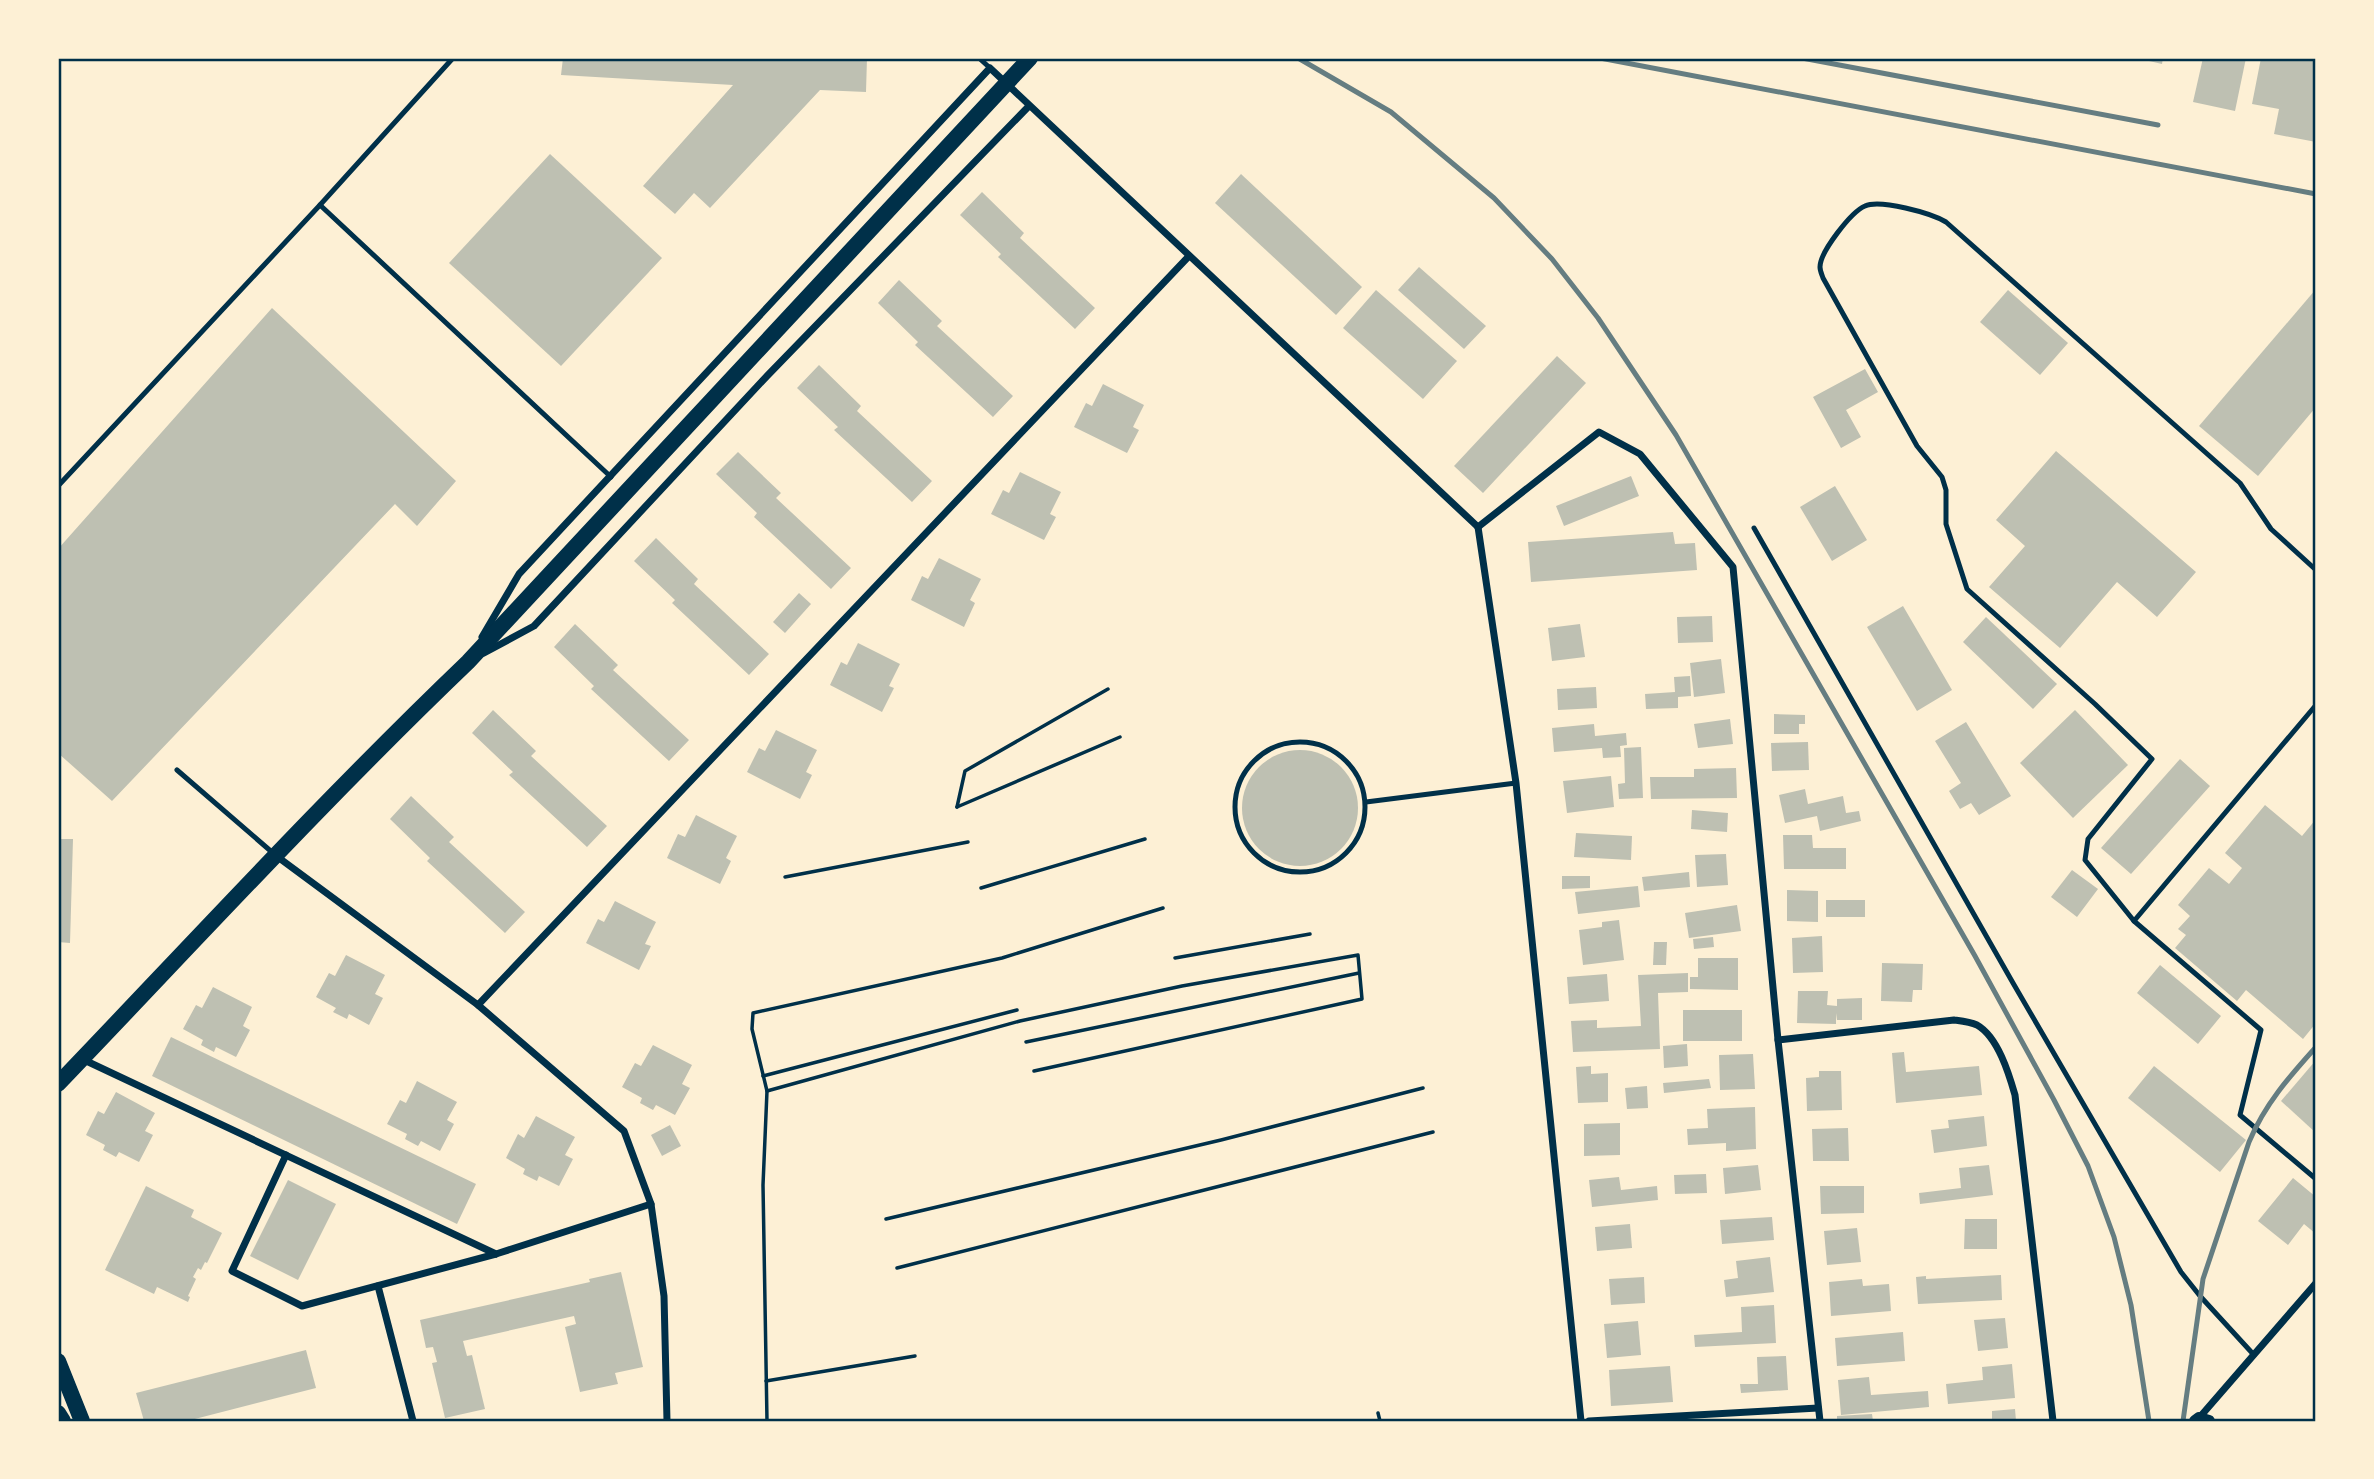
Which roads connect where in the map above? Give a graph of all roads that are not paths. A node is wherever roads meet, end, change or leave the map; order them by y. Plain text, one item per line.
1 (453, 58) edge
2 (979, 58) edge
3 (1030, 58) edge
4 (990, 68) junction
5 (1029, 106) junction
6 (320, 205) junction
7 (1189, 256) junction
8 (611, 477) junction
9 (58, 486) edge
10 (1478, 527) junction
11 (1754, 528) dead end
12 (2316, 570) edge
13 (468, 662) junction
14 (2316, 705) edge
15 (177, 770) dead end
16 (1516, 783) junction
17 (1366, 802) junction
18 (274, 854) junction
19 (2134, 921) junction
20 (478, 1005) junction
21 (1778, 1040) junction
22 (82, 1059) junction
23 (58, 1084) edge
24 (286, 1155) junction
25 (2316, 1179) edge
26 (651, 1204) junction
27 (496, 1254) junction
28 (2316, 1283) edge
29 (379, 1286) junction
30 (2253, 1355) junction
31 (58, 1361) edge
32 (1818, 1408) junction
33 (58, 1413) edge
34 (2201, 1420) edge
35 (63, 1421) edge
36 (82, 1421) edge
37 (413, 1421) edge
38 (667, 1421) edge
39 (1581, 1421) edge
40 (1589, 1421) edge
41 (1820, 1421) edge
42 (2053, 1421) edge

1 - 6 lane
2 - 4 lane
3 - 13 main road
4 - 5 street
4 - 8 street
5 - 7 street
5 - 13 street
6 - 8 lane
6 - 9 lane
7 - 10 street
7 - 20 street
8 - 13 street
10 - 16 street
10 - 21 street
11 - 30 lane
12 - 19 lane
13 - 18 main road
14 - 19 lane
15 - 18 lane
16 - 17 lane
16 - 39 street
17 - 17 lane
18 - 20 street
18 - 22 main road
19 - 25 lane
20 - 26 street
21 - 32 street
21 - 42 street
22 - 23 main road
22 - 24 street
24 - 27 street
24 - 29 street
26 - 27 street
26 - 38 street
27 - 29 street
28 - 30 street
29 - 37 street
30 - 34 street
31 - 36 main road
32 - 40 street
32 - 41 street
33 - 35 main road

